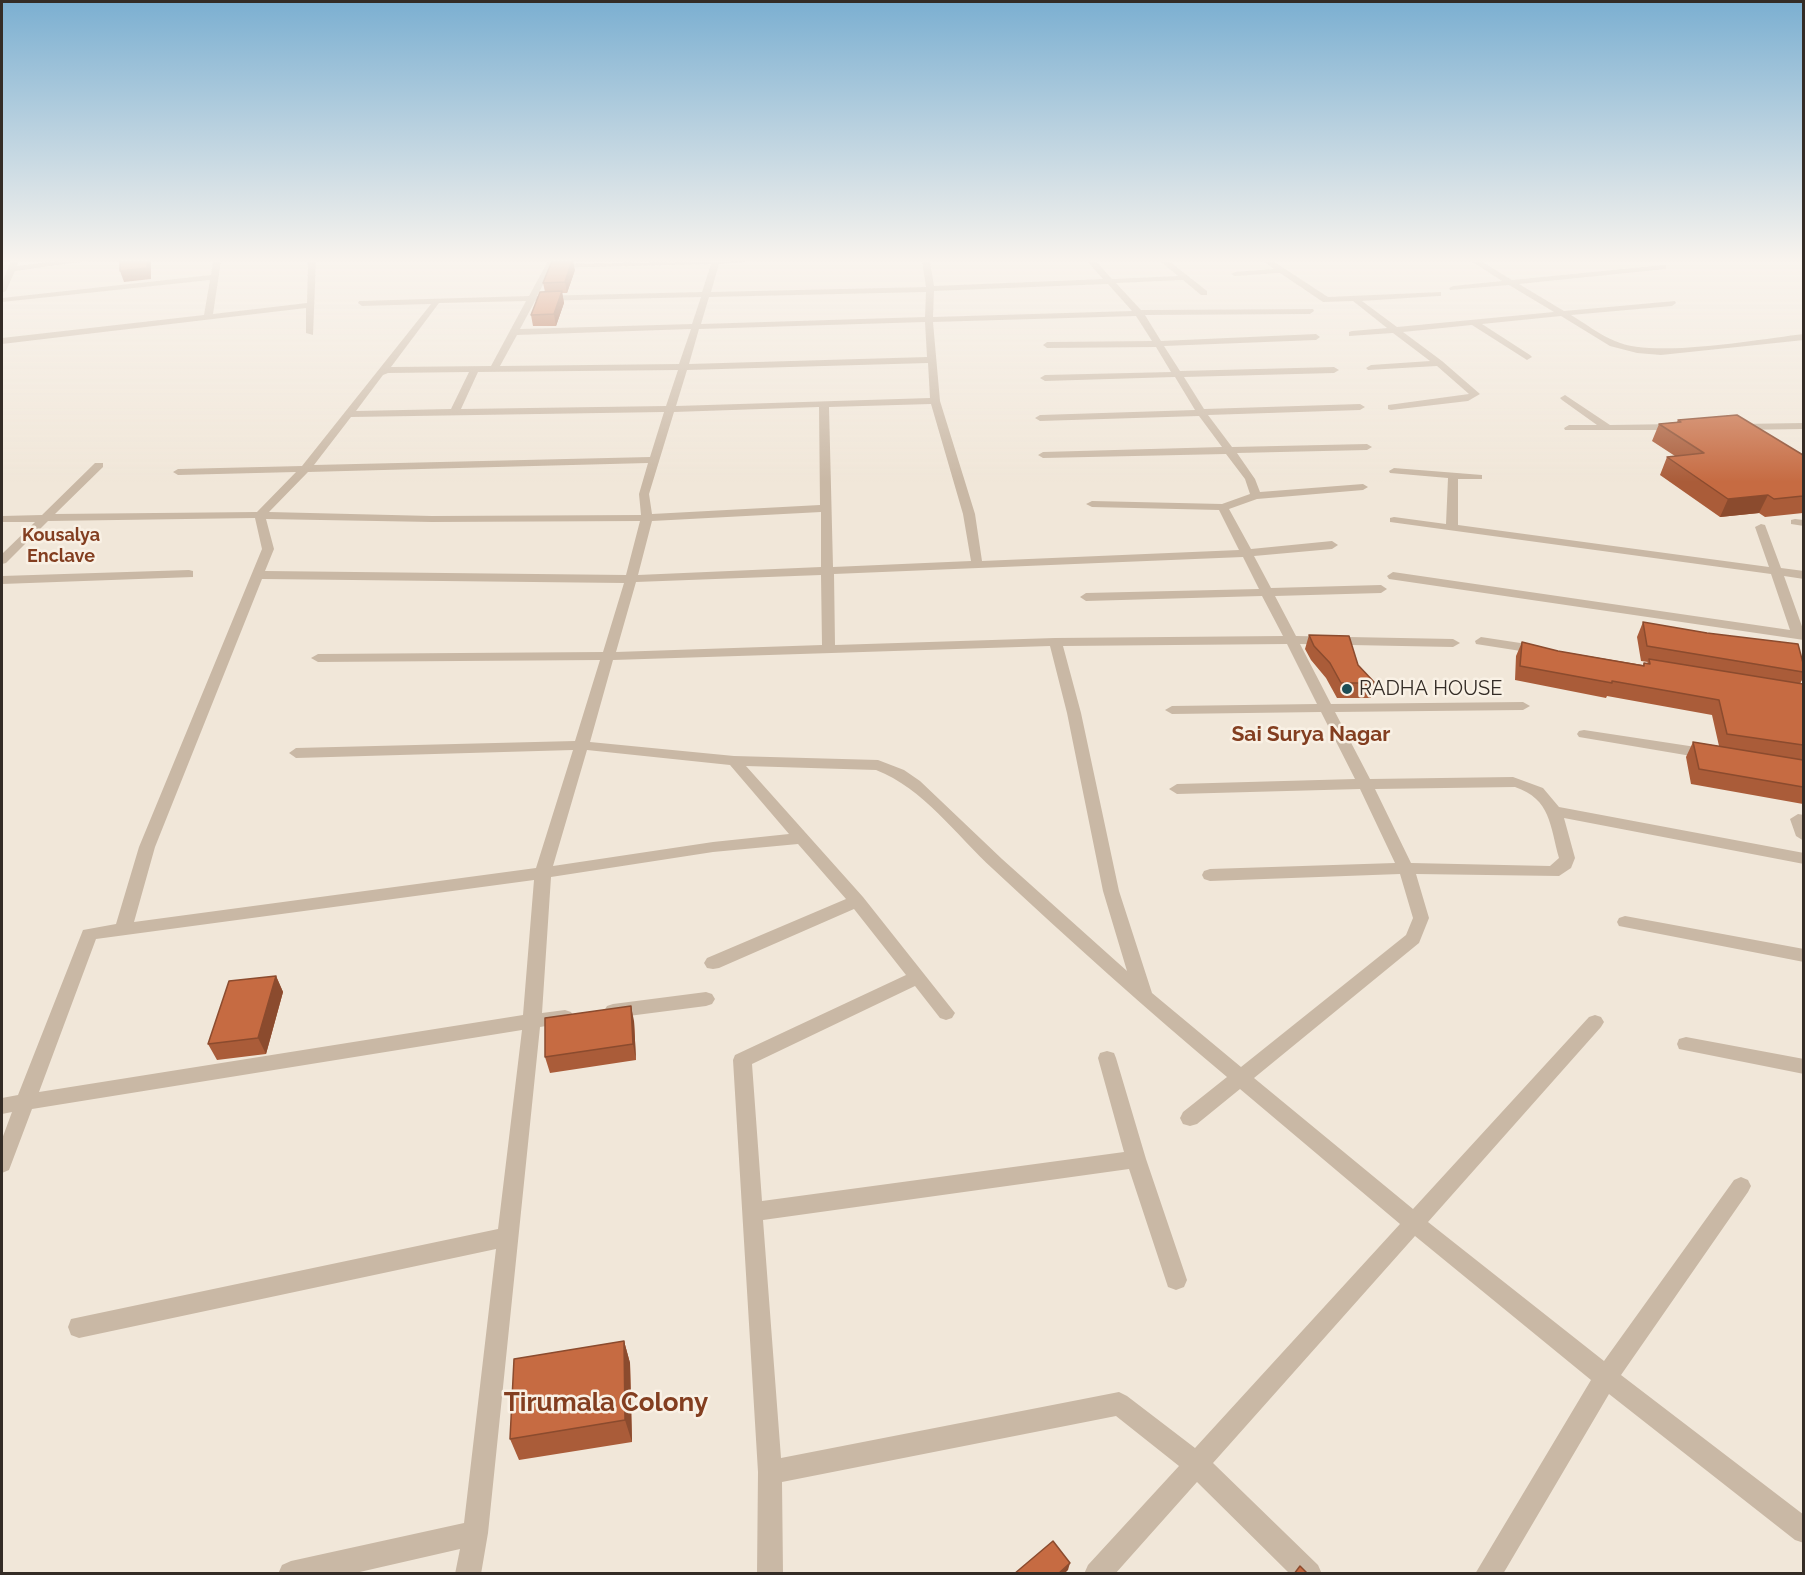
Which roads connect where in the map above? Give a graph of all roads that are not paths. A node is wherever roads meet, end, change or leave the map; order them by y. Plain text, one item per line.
1 (58, 334) edge
2 (411, 334) edge
3 (513, 334) edge
4 (693, 334) edge
5 (930, 334) edge
6 (1153, 334) edge
7 (1403, 334) edge
8 (1492, 334) edge
9 (1597, 334) edge
10 (1316, 337) dead end
11 (1803, 337) edge
12 (2, 341) edge
13 (1159, 344) junction
14 (1047, 345) dead end
15 (1527, 357) dead end
16 (932, 360) junction
17 (1439, 363) junction
18 (682, 367) junction
19 (1371, 368) dead end
20 (475, 369) junction
21 (494, 369) junction
22 (1334, 370) dead end
23 (383, 371) junction
24 (1179, 375) junction
25 (1045, 378) dead end
26 (1565, 398) dead end
27 (935, 401) junction
28 (824, 405) junction
29 (1360, 406) dead end
30 (1391, 407) dead end
31 (671, 409) junction
32 (455, 412) junction
33 (1201, 412) junction
34 (347, 414) junction
35 (1040, 418) dead end
36 (1803, 426) edge
37 (1691, 427) edge
38 (1726, 427) edge
39 (1569, 428) dead end
40 (1608, 428) junction
41 (1367, 447) dead end
42 (1229, 452) junction
43 (1043, 455) dead end
44 (655, 460) junction
45 (99, 465) dead end
46 (306, 468) junction
47 (1394, 471) dead end
48 (178, 472) dead end
49 (1453, 475) junction
50 (1478, 477) dead end
51 (1363, 487) dead end
52 (1256, 496) junction
53 (1092, 504) dead end
54 (1223, 507) junction
55 (827, 508) junction
56 (260, 515) junction
57 (45, 517) junction
58 (647, 518) junction
59 (2, 519) edge
60 (1394, 520) dead end
61 (1761, 527) dead end
62 (1452, 528) junction
63 (1332, 545) dead end
64 (1248, 553) junction
65 (2, 560) edge
66 (977, 564) junction
67 (827, 570) junction
68 (1774, 571) junction
69 (189, 574) dead end
70 (258, 575) junction
71 (1803, 575) edge
72 (1393, 576) dead end
73 (2, 579) edge
74 (631, 579) junction
75 (1381, 589) dead end
76 (1266, 593) junction
77 (1086, 597) dead end
78 (1801, 635) edge
79 (1290, 640) junction
80 (1481, 641) dead end
81 (1055, 642) junction
82 (1453, 643) dead end
83 (829, 649) junction
84 (1550, 652) edge
85 (606, 656) junction
86 (318, 658) dead end
87 (1523, 706) dead end
88 (1328, 708) junction
89 (1172, 710) dead end
90 (1584, 734) dead end
91 (580, 745) junction
92 (296, 753) dead end
93 (1723, 756) edge
94 (734, 761) junction
95 (1365, 784) junction
96 (1177, 789) dead end
97 (1554, 811) junction
98 (1798, 819) dead end
99 (1803, 836) edge
100 (802, 838) junction
101 (1803, 859) edge
102 (1406, 868) junction
103 (543, 873) junction
104 (1210, 875) dead end
105 (857, 901) junction
106 (1625, 922) dead end
107 (123, 929) junction
108 (1803, 956) edge
109 (713, 963) dead end
110 (918, 977) junction
111 (1143, 996) junction
112 (706, 999) dead end
113 (602, 1012) edge
114 (946, 1013) dead end
115 (578, 1015) edge
116 (532, 1021) junction
117 (1595, 1022) dead end
118 (1686, 1044) dead end
119 (1107, 1058) dead end
120 (1803, 1067) edge
121 (1242, 1079) junction
122 (24, 1102) junction
123 (2, 1106) edge
124 (1190, 1118) dead end
125 (1136, 1159) junction
126 (2, 1164) edge
127 (1741, 1186) dead end
128 (751, 1212) junction
129 (1414, 1223) junction
130 (506, 1237) junction
131 (1176, 1280) dead end
132 (79, 1327) dead end
133 (1606, 1377) junction
134 (1195, 1463) junction
135 (770, 1472) junction
136 (1803, 1531) edge
137 (475, 1533) junction
138 (291, 1574) edge
139 (468, 1574) edge
140 (770, 1574) edge
141 (1097, 1574) edge
142 (1309, 1574) edge
143 (1488, 1574) edge

1 - 12 street
2 - 23 street
3 - 21 street
4 - 18 street
5 - 16 street
6 - 13 street
7 - 17 street
8 - 15 street
9 - 11 street
10 - 13 street
13 - 14 street
13 - 24 street
16 - 18 street
16 - 27 street
17 - 19 street
17 - 30 street
18 - 21 street
18 - 31 street
20 - 21 street
20 - 23 street
20 - 32 street
22 - 24 street
23 - 34 street
24 - 25 street
24 - 33 street
26 - 40 street
27 - 28 street
27 - 66 street
28 - 31 street
28 - 55 street
29 - 33 street
31 - 32 street
31 - 44 street
32 - 34 street
33 - 35 street
33 - 42 street
34 - 46 street
36 - 38 street
37 - 40 street
39 - 40 street
41 - 42 street
42 - 43 street
42 - 52 street
44 - 46 street
44 - 58 street
45 - 57 street
46 - 48 street
46 - 56 street
47 - 49 street
49 - 50 street
49 - 62 street
51 - 52 street
52 - 54 street
53 - 54 street
54 - 64 street
55 - 58 street
55 - 67 street
56 - 57 street
56 - 58 street
56 - 70 street
57 - 59 street
57 - 65 street
58 - 74 street
60 - 62 street
61 - 68 street
62 - 68 street
63 - 64 street
64 - 66 street
64 - 76 street
66 - 67 street
67 - 74 street
67 - 83 street
68 - 71 street
68 - 78 street
69 - 73 street
70 - 74 street
70 - 107 street
72 - 78 street
74 - 85 street
75 - 76 street
76 - 77 street
76 - 79 street
79 - 81 street
79 - 82 street
79 - 88 street
80 - 84 street
81 - 83 street
81 - 111 street
83 - 85 street
85 - 86 street
85 - 91 street
87 - 88 street
88 - 89 street
88 - 95 street
90 - 93 street
91 - 92 street
91 - 94 street
91 - 103 street
94 - 100 street
94 - 111 street
95 - 96 street
95 - 97 street
95 - 102 street
97 - 101 street
97 - 102 street
98 - 99 street
100 - 103 street
100 - 105 street
102 - 104 street
102 - 121 street
103 - 107 street
103 - 116 street
105 - 109 street
105 - 110 street
106 - 108 street
107 - 122 street
110 - 114 street
110 - 128 street
111 - 121 street
112 - 113 street
115 - 116 street
116 - 122 street
116 - 130 street
117 - 129 street
118 - 120 street
119 - 125 street
121 - 124 street
121 - 129 street
122 - 123 street
122 - 126 street
125 - 128 street
125 - 131 street
127 - 133 street
128 - 135 street
129 - 133 street
129 - 134 street
130 - 132 street
130 - 137 street
133 - 136 street
133 - 143 street
134 - 135 street
134 - 141 street
134 - 142 street
135 - 140 street
137 - 138 street
137 - 139 street

